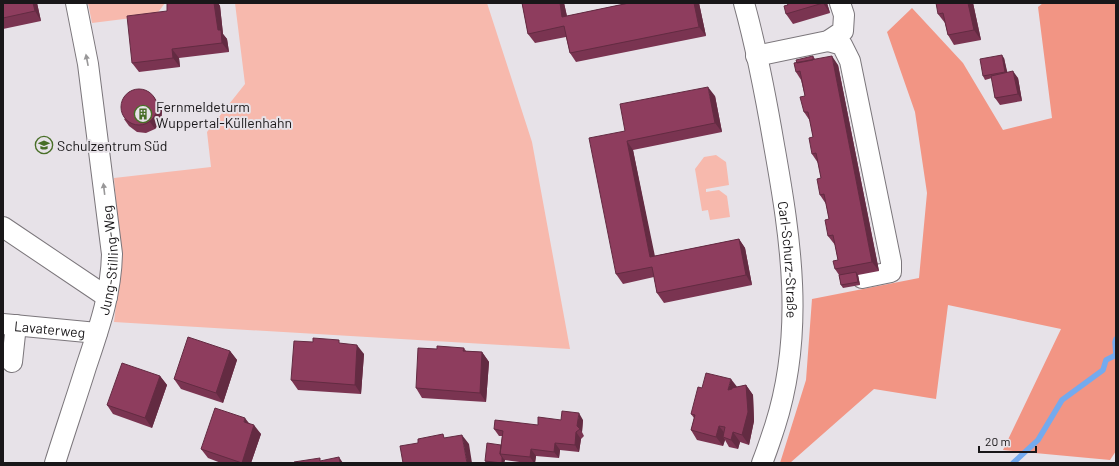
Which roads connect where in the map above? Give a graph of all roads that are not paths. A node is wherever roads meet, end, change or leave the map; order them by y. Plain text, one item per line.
1 (76, 3) edge
2 (744, 3) edge
3 (840, 3) edge
4 (828, 41) junction
5 (756, 56) junction
6 (3, 227) edge
7 (862, 278) edge
8 (107, 297) junction
9 (10, 325) edge
10 (97, 333) junction
11 (12, 362) dead end
12 (55, 463) edge
13 (762, 463) edge

8 -> 1 street, Jung-Stilling-Weg
2 - 5 street, Carl-Schurz-Straße
3 - 4 street
4 - 5 street
4 - 7 street
5 - 13 street, Carl-Schurz-Straße
6 - 8 street
8 - 10 street, Jung-Stilling-Weg
9 - 10 street, Lavaterweg
9 - 11 street
10 - 12 street, Jung-Stilling-Weg

